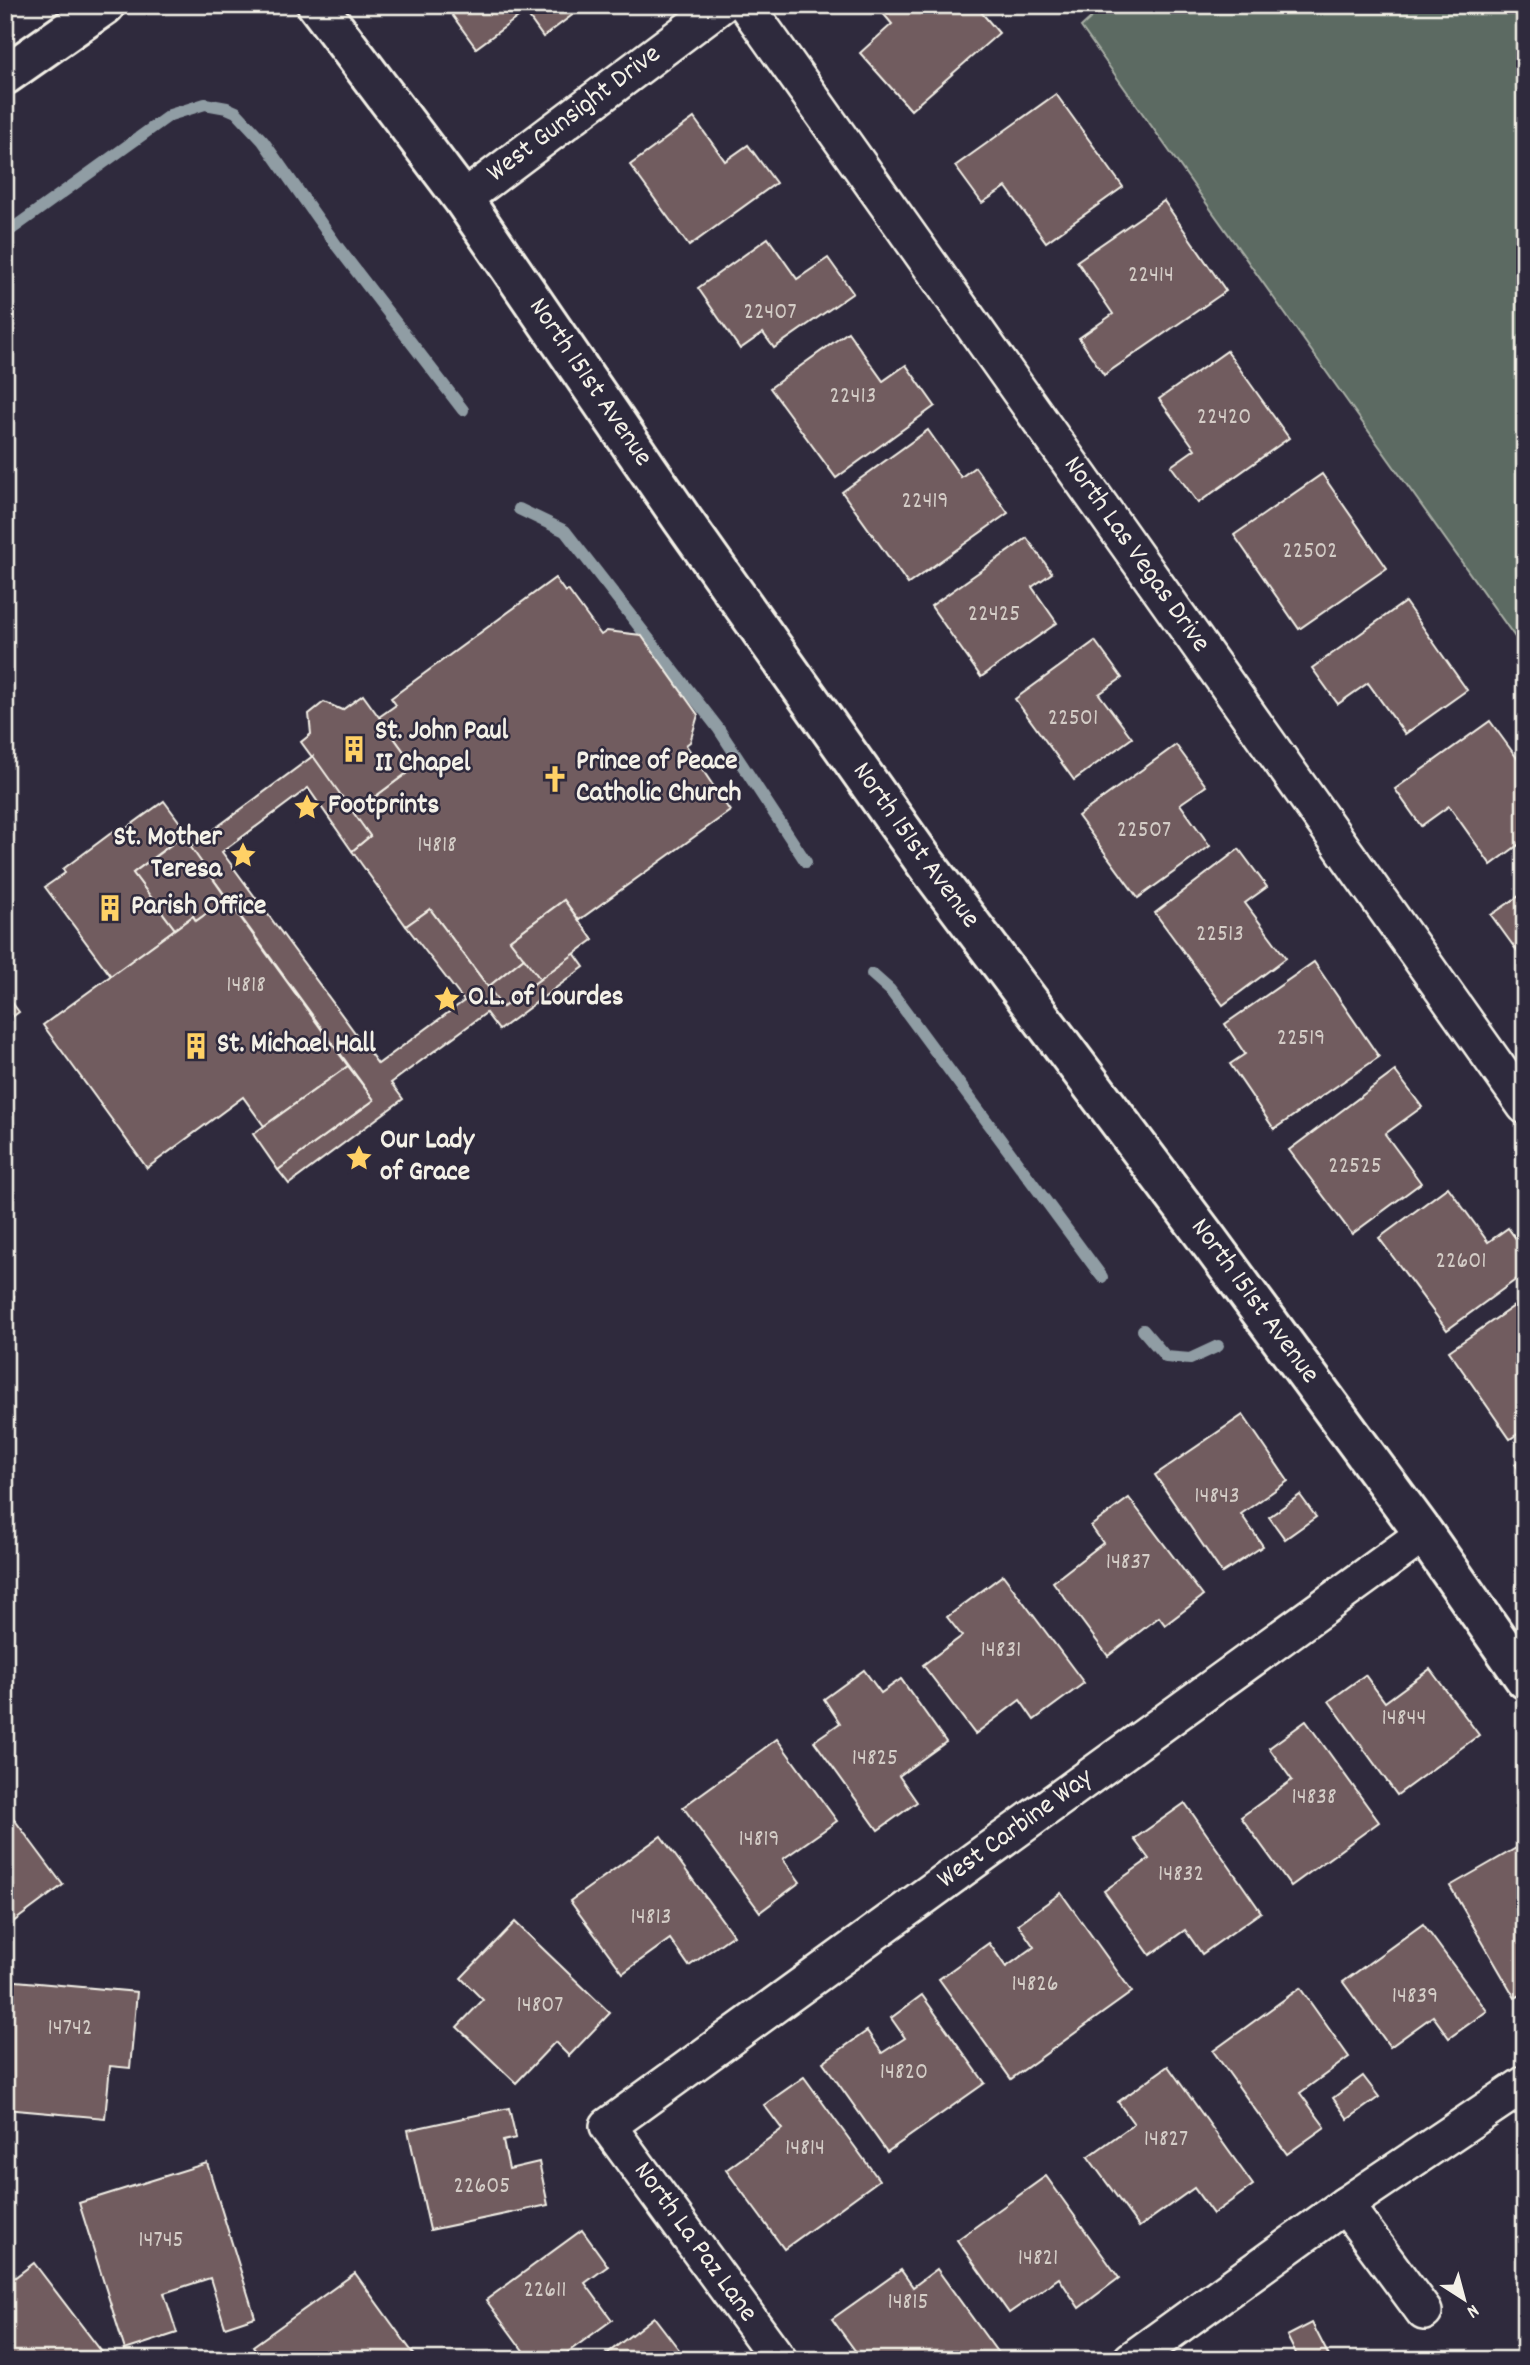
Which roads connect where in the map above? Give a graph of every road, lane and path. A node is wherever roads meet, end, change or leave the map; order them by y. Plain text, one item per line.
1 (105, 5) edge
2 (317, 5) edge
3 (721, 5) edge
4 (746, 5) edge
5 (5, 75) edge
6 (463, 199) junction
7 (1525, 1106) edge
8 (1424, 1534) junction
9 (1525, 1679) edge
10 (1525, 2084) edge
11 (608, 2126) joint
12 (1345, 2204) junction
13 (1423, 2312) dead end
14 (779, 2360) edge
15 (1131, 2360) edge

1 - 5 street
2 - 6 street, North 151st Avenue
3 - 6 street, West Gunsight Drive
4 - 7 street, North Las Vegas Drive
6 - 8 street, North 151st Avenue
8 - 9 street, North 151st Avenue
8 - 11 street, West Carbine Way
10 - 12 street
11 - 14 street, North La Paz Lane
12 - 13 street
12 - 15 street

